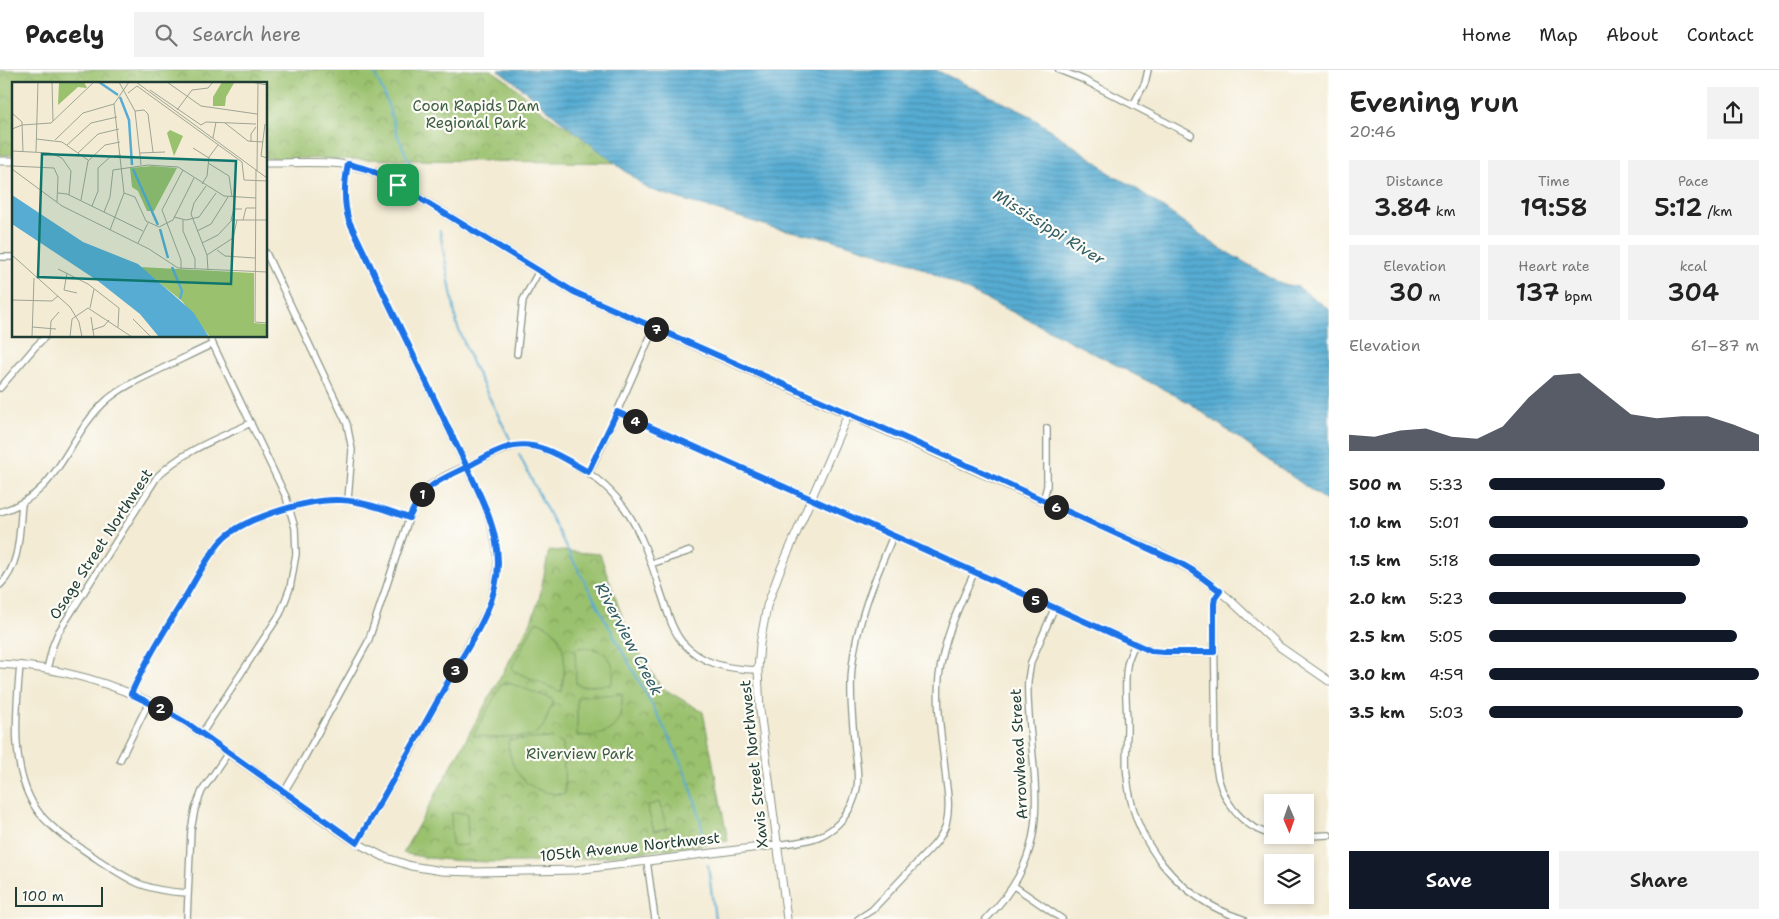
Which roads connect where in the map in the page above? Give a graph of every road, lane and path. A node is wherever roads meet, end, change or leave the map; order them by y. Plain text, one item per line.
1 (1059, 70) edge
2 (1148, 70) edge
3 (1133, 105) junction
4 (1191, 135) dead end
5 (268, 163) edge
6 (348, 164) junction
7 (268, 257) edge
8 (539, 271) junction
9 (654, 328) junction
10 (44, 338) edge
11 (210, 338) edge
12 (213, 344) junction
13 (517, 354) dead end
14 (0, 388) edge
15 (617, 412) junction
16 (848, 414) junction
17 (251, 423) junction
18 (1047, 428) dead end
19 (467, 467) junction
20 (588, 472) junction
21 (811, 499) junction
22 (348, 500) junction
23 (1042, 501) junction
24 (22, 504) junction
25 (290, 507) junction
26 (0, 512) edge
27 (409, 518) junction
28 (893, 536) junction
29 (690, 551) dead end
30 (651, 564) junction
31 (974, 572) junction
32 (0, 585) edge
33 (1220, 591) junction
34 (1054, 608) junction
35 (1134, 644) junction
36 (1214, 652) junction
37 (0, 664) edge
38 (20, 665) junction
39 (47, 669) junction
40 (758, 670) junction
41 (1329, 681) edge
42 (131, 694) junction
43 (149, 702) junction
44 (202, 734) junction
45 (228, 753) junction
46 (120, 760) dead end
47 (284, 792) junction
48 (1264, 831) edge
49 (1329, 835) edge
50 (1314, 836) edge
51 (357, 843) junction
52 (776, 844) junction
53 (647, 861) junction
54 (1014, 886) junction
55 (188, 893) junction
56 (187, 919) edge
57 (655, 919) edge
58 (787, 919) edge
59 (858, 919) edge
60 (986, 919) edge
61 (1062, 919) edge
62 (1243, 919) edge

1 - 3 street
2 - 3 street
3 - 4 street
5 - 6 street
6 - 8 street
6 - 19 street
7 - 22 street
8 - 9 street
8 - 13 street
9 - 15 street
9 - 16 street
10 - 14 street
11 - 12 street
12 - 17 street
12 - 24 street
15 - 20 street
15 - 21 street
16 - 21 street, Xavis Street Northwest
16 - 23 street
17 - 25 street
17 - 39 street, Osage Street Northwest
18 - 23 street
19 - 20 street
19 - 27 street
19 - 51 street
20 - 30 street
21 - 28 street
21 - 40 street, Xavis Street Northwest
22 - 25 street
22 - 27 street
23 - 33 street
24 - 26 street
24 - 32 street
25 - 42 street
25 - 44 street
27 - 47 street
28 - 31 street
28 - 52 street
29 - 30 street
30 - 40 street
31 - 34 street
31 - 59 street
33 - 36 street
33 - 41 street
34 - 35 street
34 - 54 street, Arrowhead Street
35 - 36 street
35 - 62 street
36 - 48 street
37 - 38 street, 105th Avenue Northwest
38 - 39 street, 105th Avenue Northwest
38 - 55 street
39 - 42 street, 105th Avenue Northwest
40 - 52 street, Xavis Street Northwest
42 - 43 street, 105th Avenue Northwest
43 - 44 street, 105th Avenue Northwest
43 - 46 street
44 - 45 street, 105th Avenue Northwest
45 - 47 street, 105th Avenue Northwest
45 - 55 street
47 - 51 street, 105th Avenue Northwest
49 - 50 street
51 - 53 street, 105th Avenue Northwest
52 - 53 street, 105th Avenue Northwest
52 - 58 street, Xavis Street Northwest
53 - 57 street
54 - 60 street, Arrowhead Street
54 - 61 street
55 - 56 street

